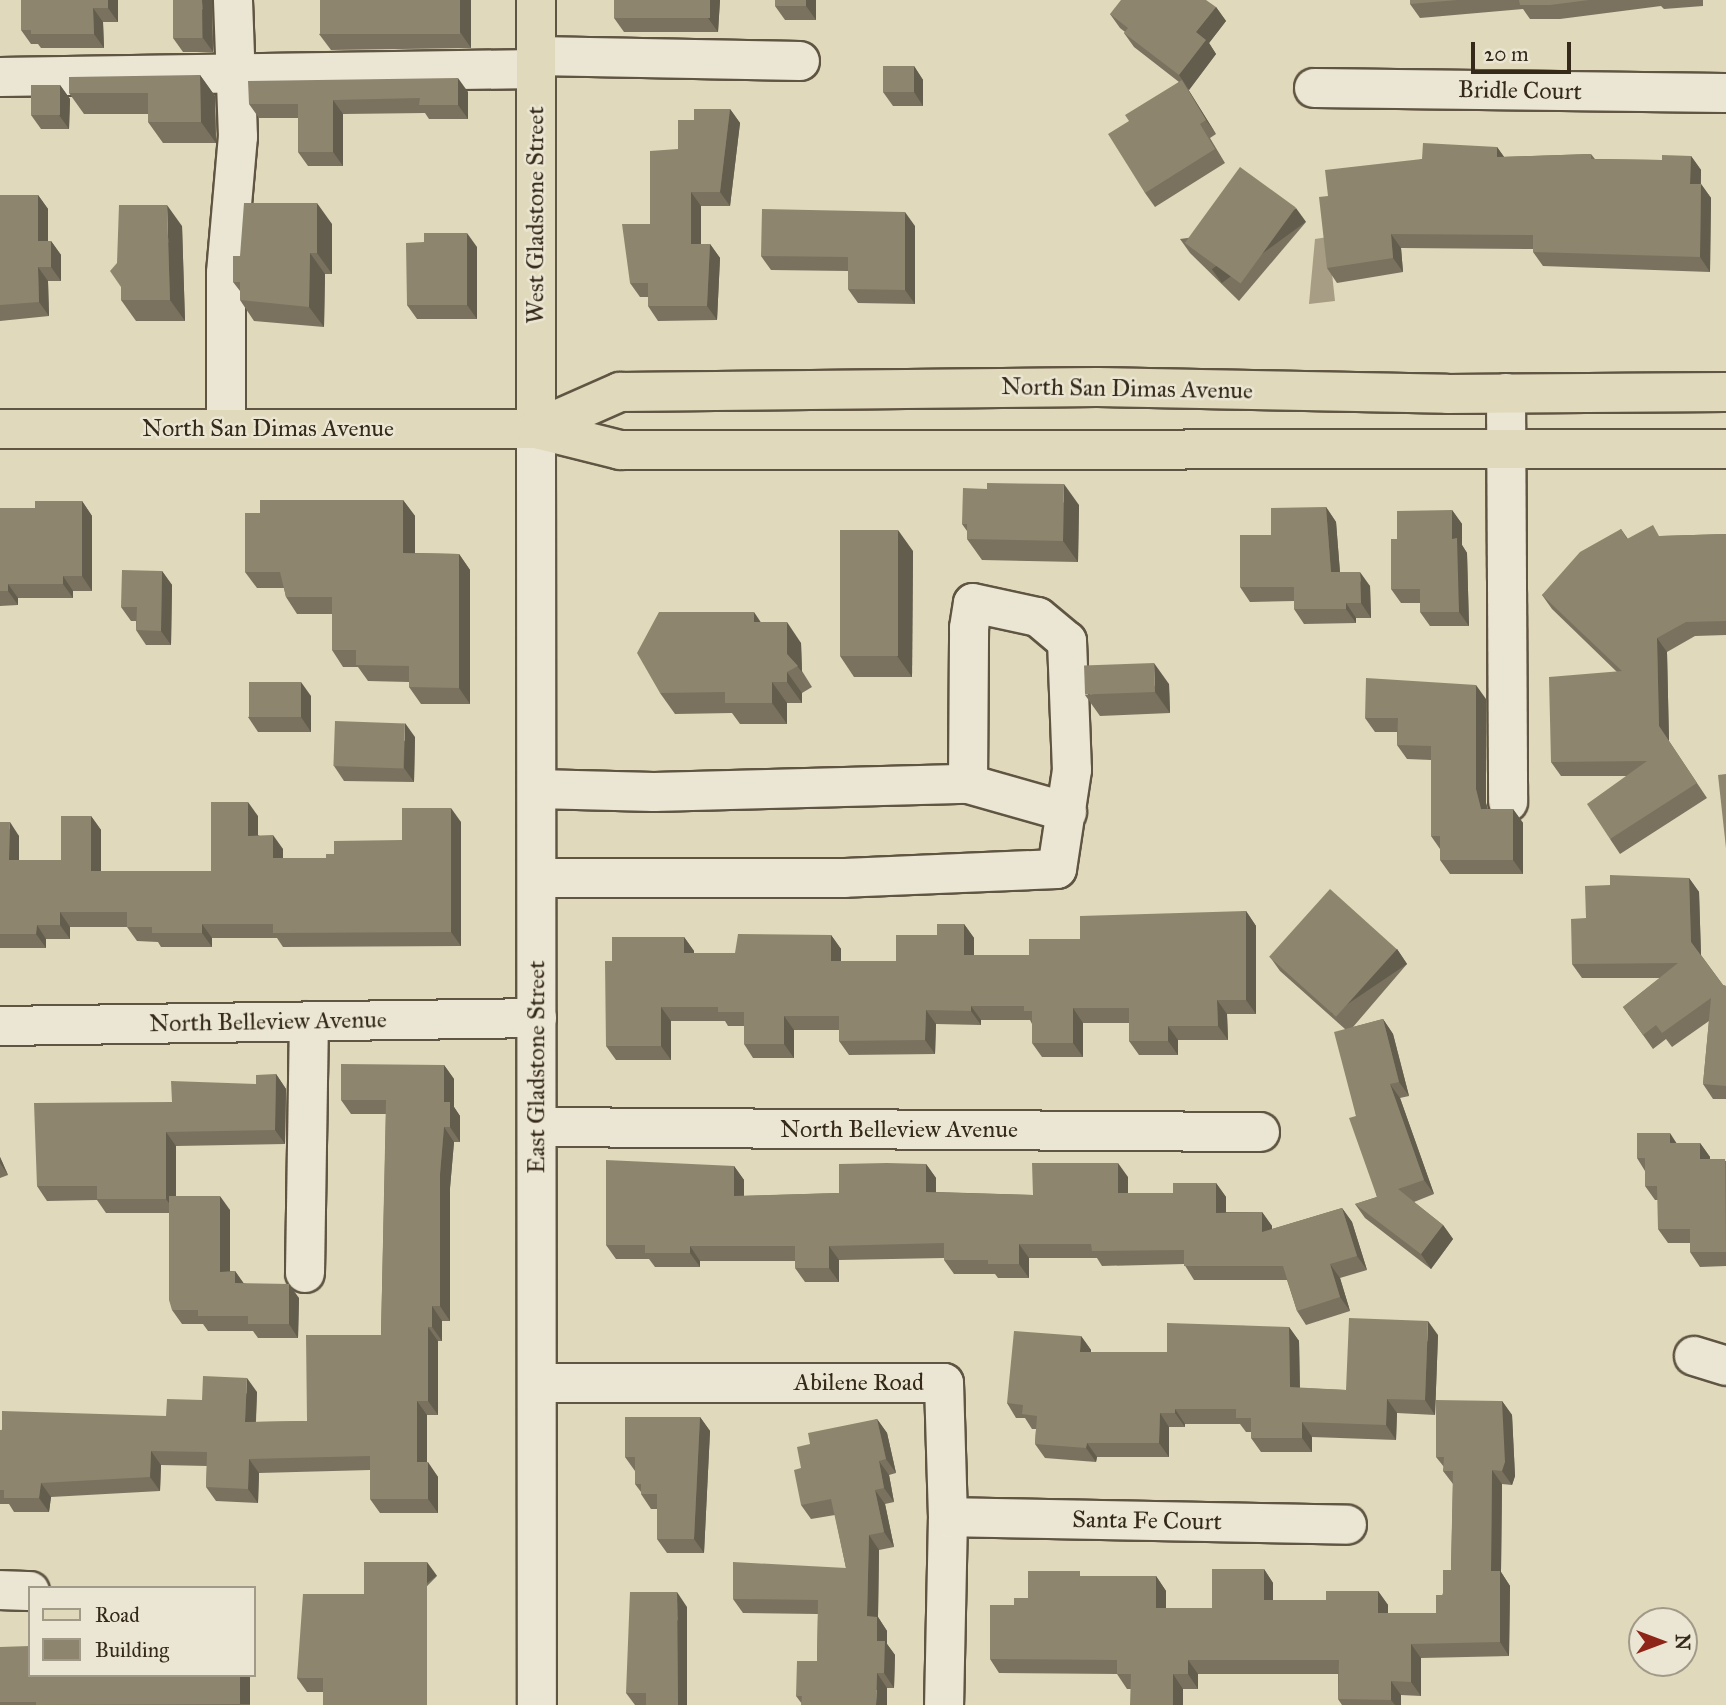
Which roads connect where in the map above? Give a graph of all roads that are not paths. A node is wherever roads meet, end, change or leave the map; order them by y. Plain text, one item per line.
1 (233, 0) edge
2 (536, 0) edge
3 (800, 61) dead end
4 (536, 63) junction
5 (233, 74) junction
6 (0, 77) edge
7 (1314, 88) dead end
8 (1726, 93) edge
9 (1726, 392) edge
10 (1506, 393) junction
11 (0, 429) edge
12 (226, 429) junction
13 (536, 429) junction
14 (1506, 448) junction
15 (1726, 449) edge
16 (968, 784) junction
17 (537, 789) junction
18 (1508, 802) dead end
19 (1067, 812) junction
20 (537, 878) junction
21 (537, 1018) junction
22 (309, 1021) junction
23 (0, 1026) edge
24 (537, 1128) junction
25 (1260, 1132) dead end
26 (305, 1273) dead end
27 (537, 1383) junction
28 (948, 1517) junction
29 (1347, 1525) dead end
30 (0, 1590) edge
31 (28, 1591) edge
32 (537, 1705) edge
33 (944, 1705) edge

1 - 5 street
2 - 4 main road, West Gladstone Street
3 - 4 street
4 - 5 street
4 - 13 main road, West Gladstone Street
5 - 6 street
5 - 12 street
7 - 8 street, Bridle Court
9 - 10 main road, North San Dimas Avenue
10 - 13 main road, North San Dimas Avenue
10 - 14 street
11 - 12 main road, North San Dimas Avenue
12 - 13 main road, North San Dimas Avenue
13 - 14 main road, North San Dimas Avenue
13 - 17 street, East Gladstone Street
14 - 15 main road, North San Dimas Avenue
14 - 18 street
16 - 17 street
16 - 19 street
16 - 19 street
17 - 20 street, East Gladstone Street
19 - 20 street
20 - 21 street, East Gladstone Street
21 - 22 street, North Belleview Avenue
21 - 24 street, East Gladstone Street
22 - 23 street, North Belleview Avenue
22 - 26 street
24 - 25 street, North Belleview Avenue
24 - 27 street, East Gladstone Street
27 - 28 street, Abilene Road
27 - 32 street, East Gladstone Street
28 - 29 street, Santa Fe Court
28 - 33 street, Abilene Road
30 - 31 street

